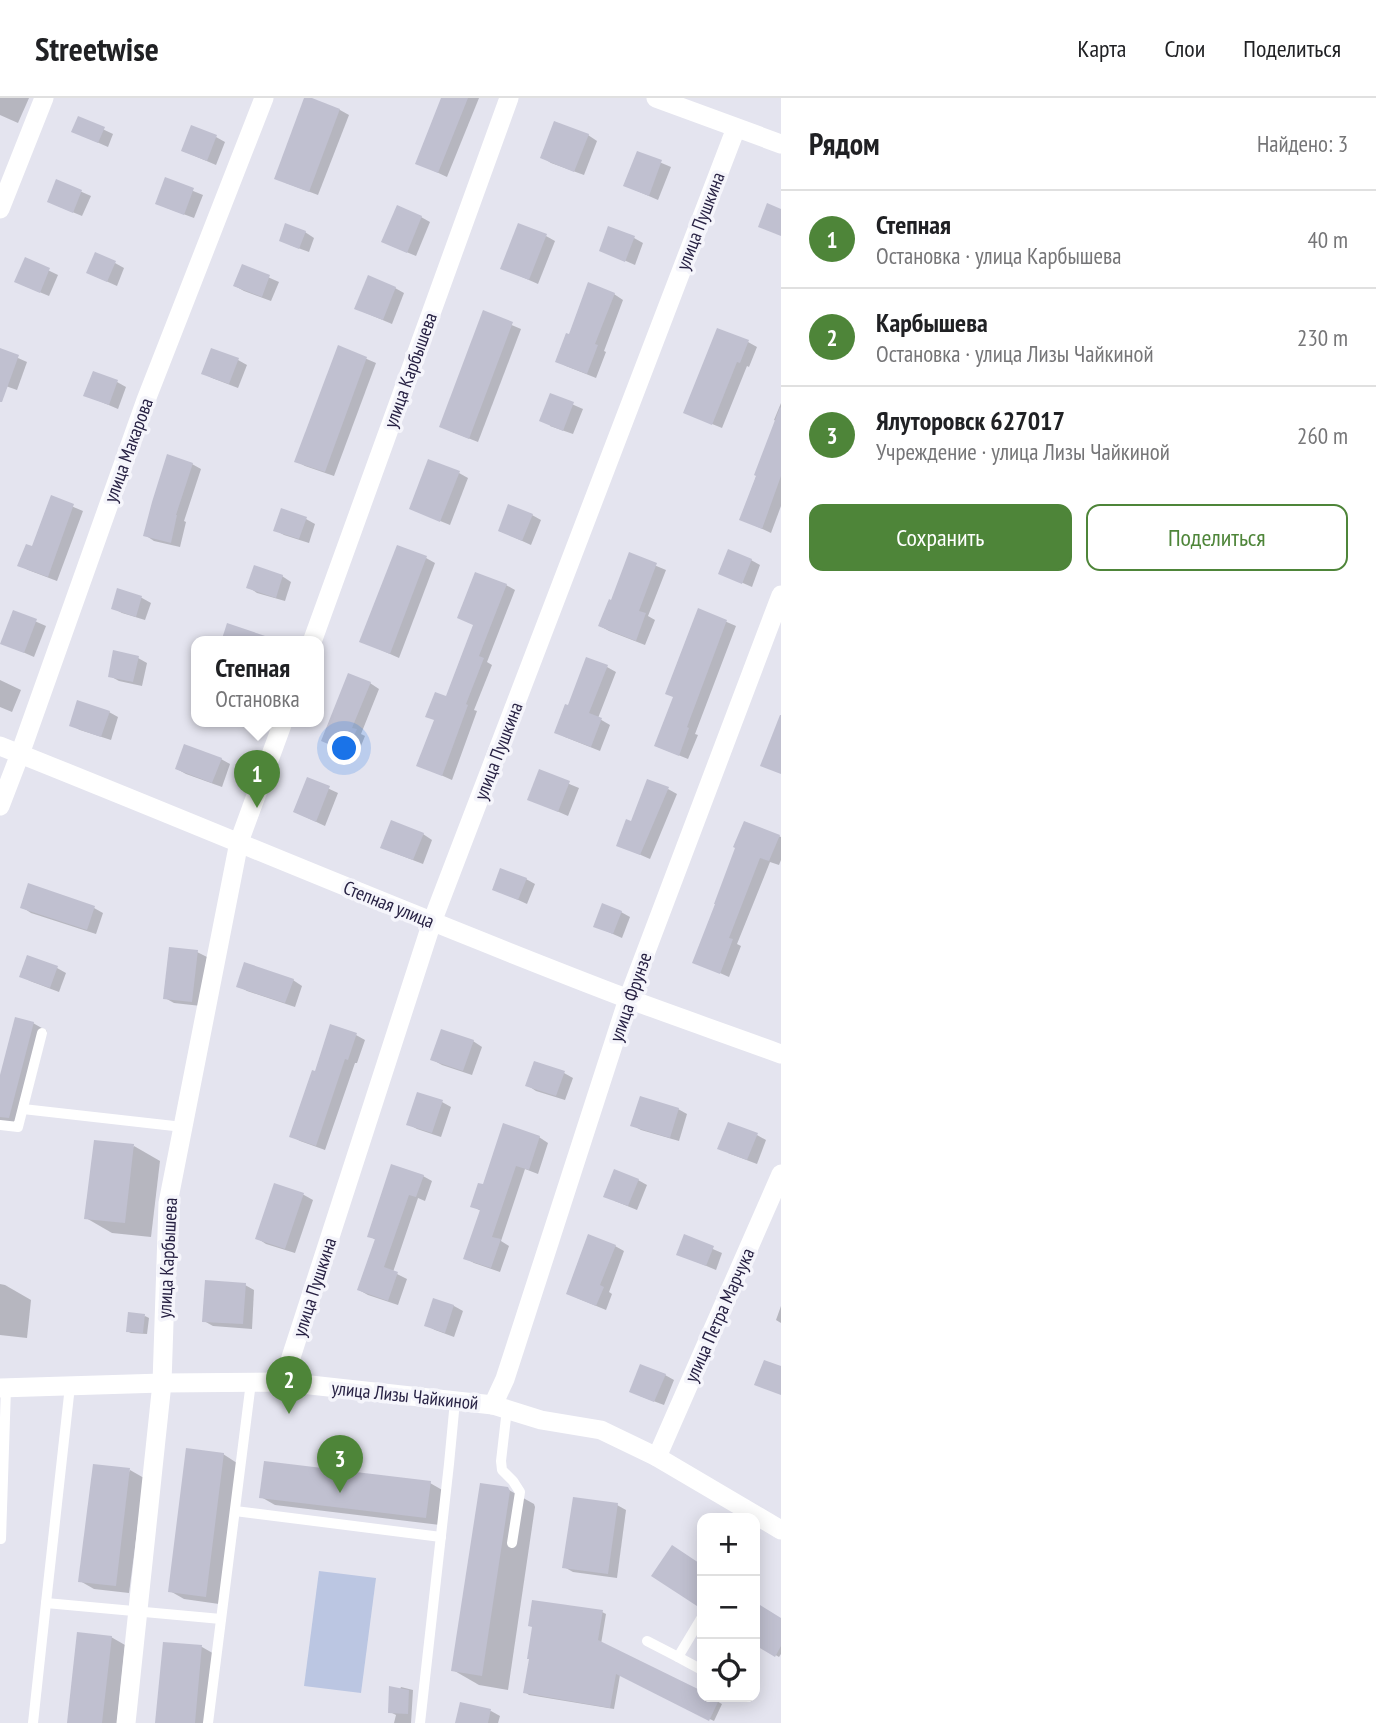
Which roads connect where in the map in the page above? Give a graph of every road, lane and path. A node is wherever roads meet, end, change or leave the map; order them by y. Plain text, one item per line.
1 (44, 98) edge
2 (264, 98) edge
3 (509, 98) edge
4 (656, 98) edge
5 (736, 128) junction
6 (781, 144) edge
7 (0, 209) edge
8 (781, 594) edge
9 (314, 636) edge
10 (281, 727) edge
11 (0, 746) edge
12 (20, 754) junction
13 (0, 806) edge
14 (239, 842) junction
15 (432, 922) junction
16 (628, 999) junction
17 (42, 1033) dead end
18 (781, 1054) edge
19 (23, 1109) junction
20 (0, 1125) edge
21 (183, 1127) junction
22 (781, 1174) edge
23 (250, 1382) junction
24 (283, 1382) junction
25 (162, 1383) junction
26 (70, 1386) junction
27 (3, 1388) edge
28 (454, 1401) junction
29 (500, 1407) junction
30 (657, 1457) junction
31 (235, 1511) junction
32 (741, 1513) edge
33 (760, 1525) edge
34 (781, 1530) edge
35 (441, 1537) junction
36 (2, 1539) edge
37 (512, 1543) dead end
38 (46, 1603) junction
39 (138, 1611) junction
40 (221, 1619) junction
41 (697, 1625) edge
42 (647, 1642) dead end
43 (678, 1657) junction
44 (697, 1667) edge
45 (33, 1723) edge
46 (126, 1723) edge
47 (208, 1723) edge
48 (419, 1723) edge

1 - 7 street
2 - 12 street, улица Макарова
3 - 9 street, улица Карбышева
4 - 5 street
5 - 6 street
5 - 15 street, улица Пушкина
8 - 16 street, улица Фрунзе
10 - 14 street, улица Карбышева
11 - 12 street, Степная улица
12 - 13 street, улица Макарова
12 - 14 street, Степная улица
14 - 15 street, Степная улица
14 - 21 street, улица Карбышева
15 - 16 street, Степная улица
15 - 24 street, улица Пушкина
16 - 18 street, Степная улица
16 - 29 street, улица Фрунзе
17 - 19 lane
19 - 20 lane
19 - 21 lane
21 - 25 street, улица Карбышева
22 - 30 street, улица Петра Марчука
23 - 24 street, улица Лизы Чайкиной
23 - 25 street, улица Лизы Чайкиной
23 - 31 lane
24 - 28 street, улица Лизы Чайкиной
25 - 26 street, улица Лизы Чайкиной
25 - 39 street, улица Карбышева
26 - 27 street, улица Лизы Чайкиной
26 - 38 lane
27 - 36 lane
28 - 29 street, улица Лизы Чайкиной
28 - 35 lane
29 - 30 street, улица Лизы Чайкиной
29 - 37 lane
30 - 32 street, улица Лизы Чайкиной
31 - 35 lane
31 - 40 lane
33 - 34 street, улица Лизы Чайкиной
35 - 48 lane
38 - 39 lane
38 - 45 lane
39 - 40 lane
39 - 46 street, улица Карбышева
40 - 47 lane
41 - 43 lane
42 - 43 lane
43 - 44 lane

